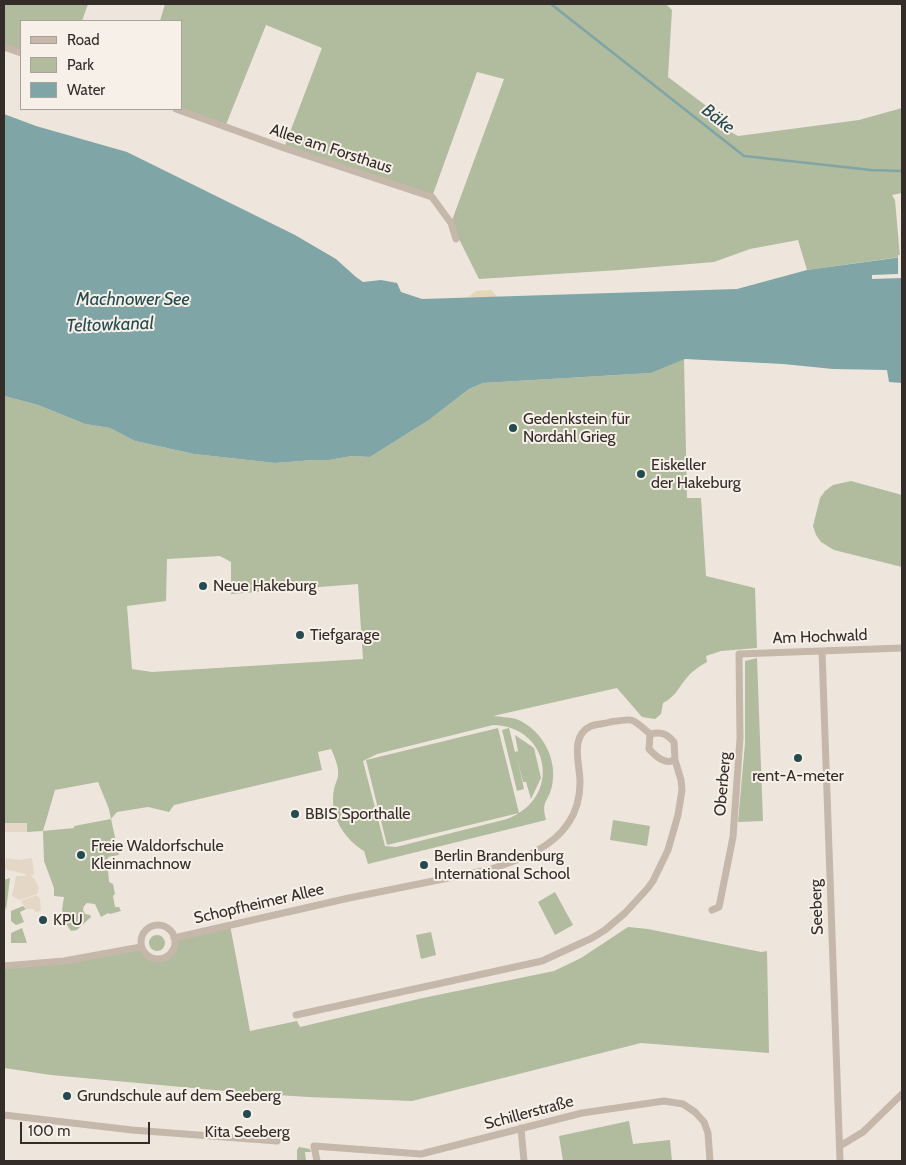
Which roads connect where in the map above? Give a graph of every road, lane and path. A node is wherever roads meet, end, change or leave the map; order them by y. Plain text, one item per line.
1 (4, 47) edge
2 (20, 54) edge
3 (179, 110) edge
4 (456, 239) dead end
5 (902, 648) edge
6 (822, 651) junction
7 (739, 654) joint
8 (650, 734) junction
9 (675, 760) junction
10 (712, 910) dead end
11 (174, 938) junction
12 (141, 947) junction
13 (4, 966) edge
14 (296, 1015) dead end
15 (902, 1094) edge
16 (4, 1115) edge
17 (521, 1128) junction
18 (277, 1141) dead end
19 (840, 1146) junction
20 (422, 1158) edge
21 (317, 1161) edge
22 (524, 1161) edge
23 (710, 1161) edge
24 (840, 1161) edge

1 - 2 street
3 - 4 street, Allee am Forsthaus
5 - 6 street, Am Hochwald
6 - 7 street, Am Hochwald
6 - 19 street, Seeberg
7 - 10 street, Oberberg
8 - 9 street
8 - 9 street
8 - 11 street, Schopfheimer Allee
9 - 14 street
11 - 12 street, Schopfheimer Allee
11 - 12 street, Schopfheimer Allee
12 - 13 street
15 - 19 street
16 - 18 street
17 - 20 street, Schillerstraße
17 - 22 street
17 - 23 street, Schillerstraße
19 - 24 street, Seeberg
20 - 21 street, Schillerstraße

